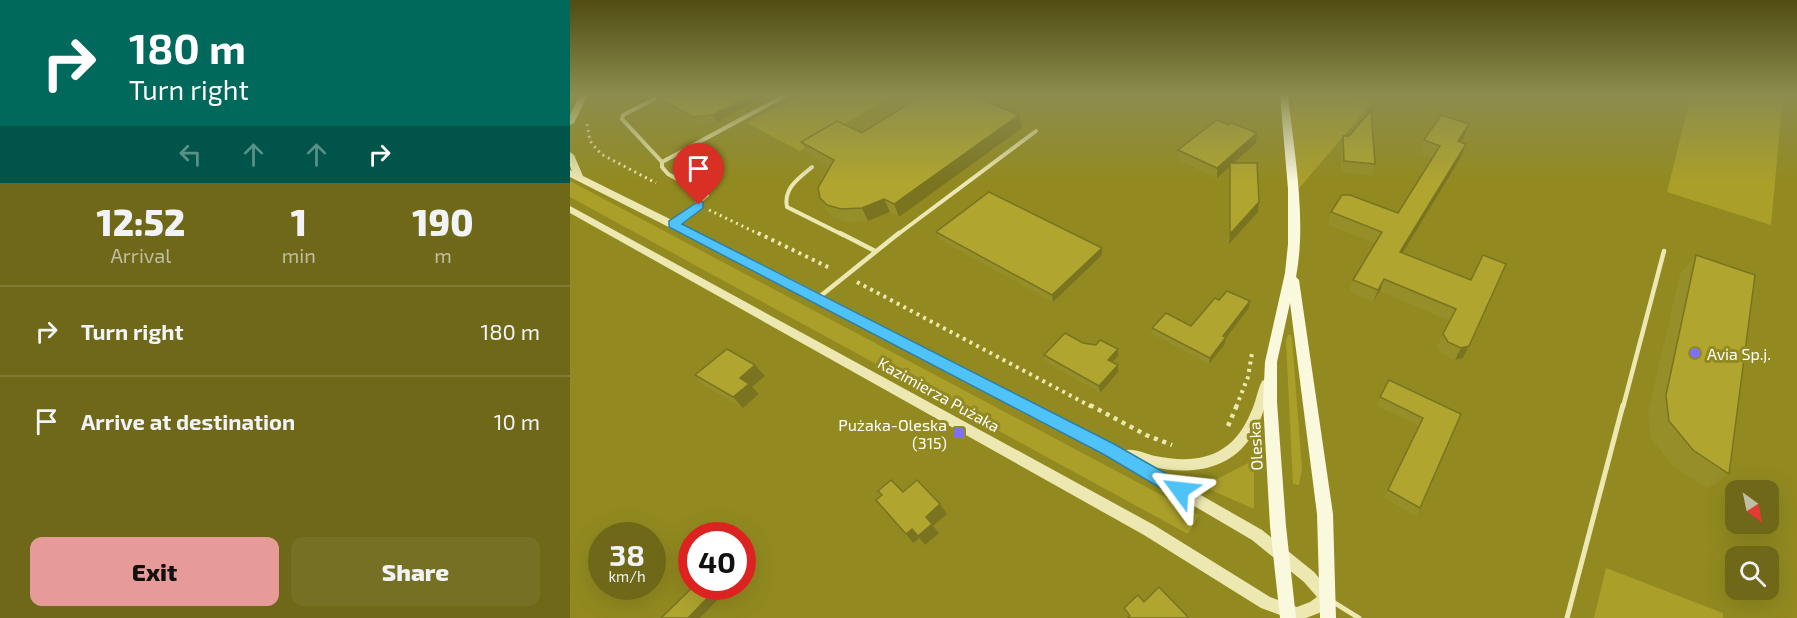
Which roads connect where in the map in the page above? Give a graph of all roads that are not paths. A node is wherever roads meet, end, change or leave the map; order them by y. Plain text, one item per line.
1 (627, 124) edge
2 (733, 124) edge
3 (1287, 124) edge
4 (1036, 131) dead end
5 (570, 155) edge
6 (662, 162) junction
7 (812, 166) dead end
8 (575, 175) edge
9 (570, 209) edge
10 (673, 224) junction
11 (875, 251) junction
12 (1664, 251) dead end
13 (1292, 273) junction
14 (818, 298) junction
15 (1272, 362) junction
16 (1108, 449) junction
17 (1280, 553) junction
18 (1328, 598) junction
19 (1289, 615) edge
20 (1328, 618) edge
21 (1359, 618) edge
22 (1567, 618) edge

1 - 6 lane
2 - 6 lane
3 - 13 main road, Oleska
4 - 11 lane
5 - 8 street
6 - 10 lane
7 - 11 lane
8 - 10 street, Kazimierza Pużaka
9 - 19 street, Kazimierza Pużaka
10 - 14 street, Kazimierza Pużaka
11 - 14 lane
12 - 22 lane
13 - 15 main road, Oleska
13 - 18 main road, Oleska
14 - 16 street, Kazimierza Pużaka
15 - 16 street
15 - 17 main road, Oleska
16 - 17 street, Kazimierza Pużaka
17 - 18 street, Kazimierza Pużaka
17 - 19 main road, Oleska
18 - 19 street
18 - 20 main road, Oleska
18 - 21 lane

